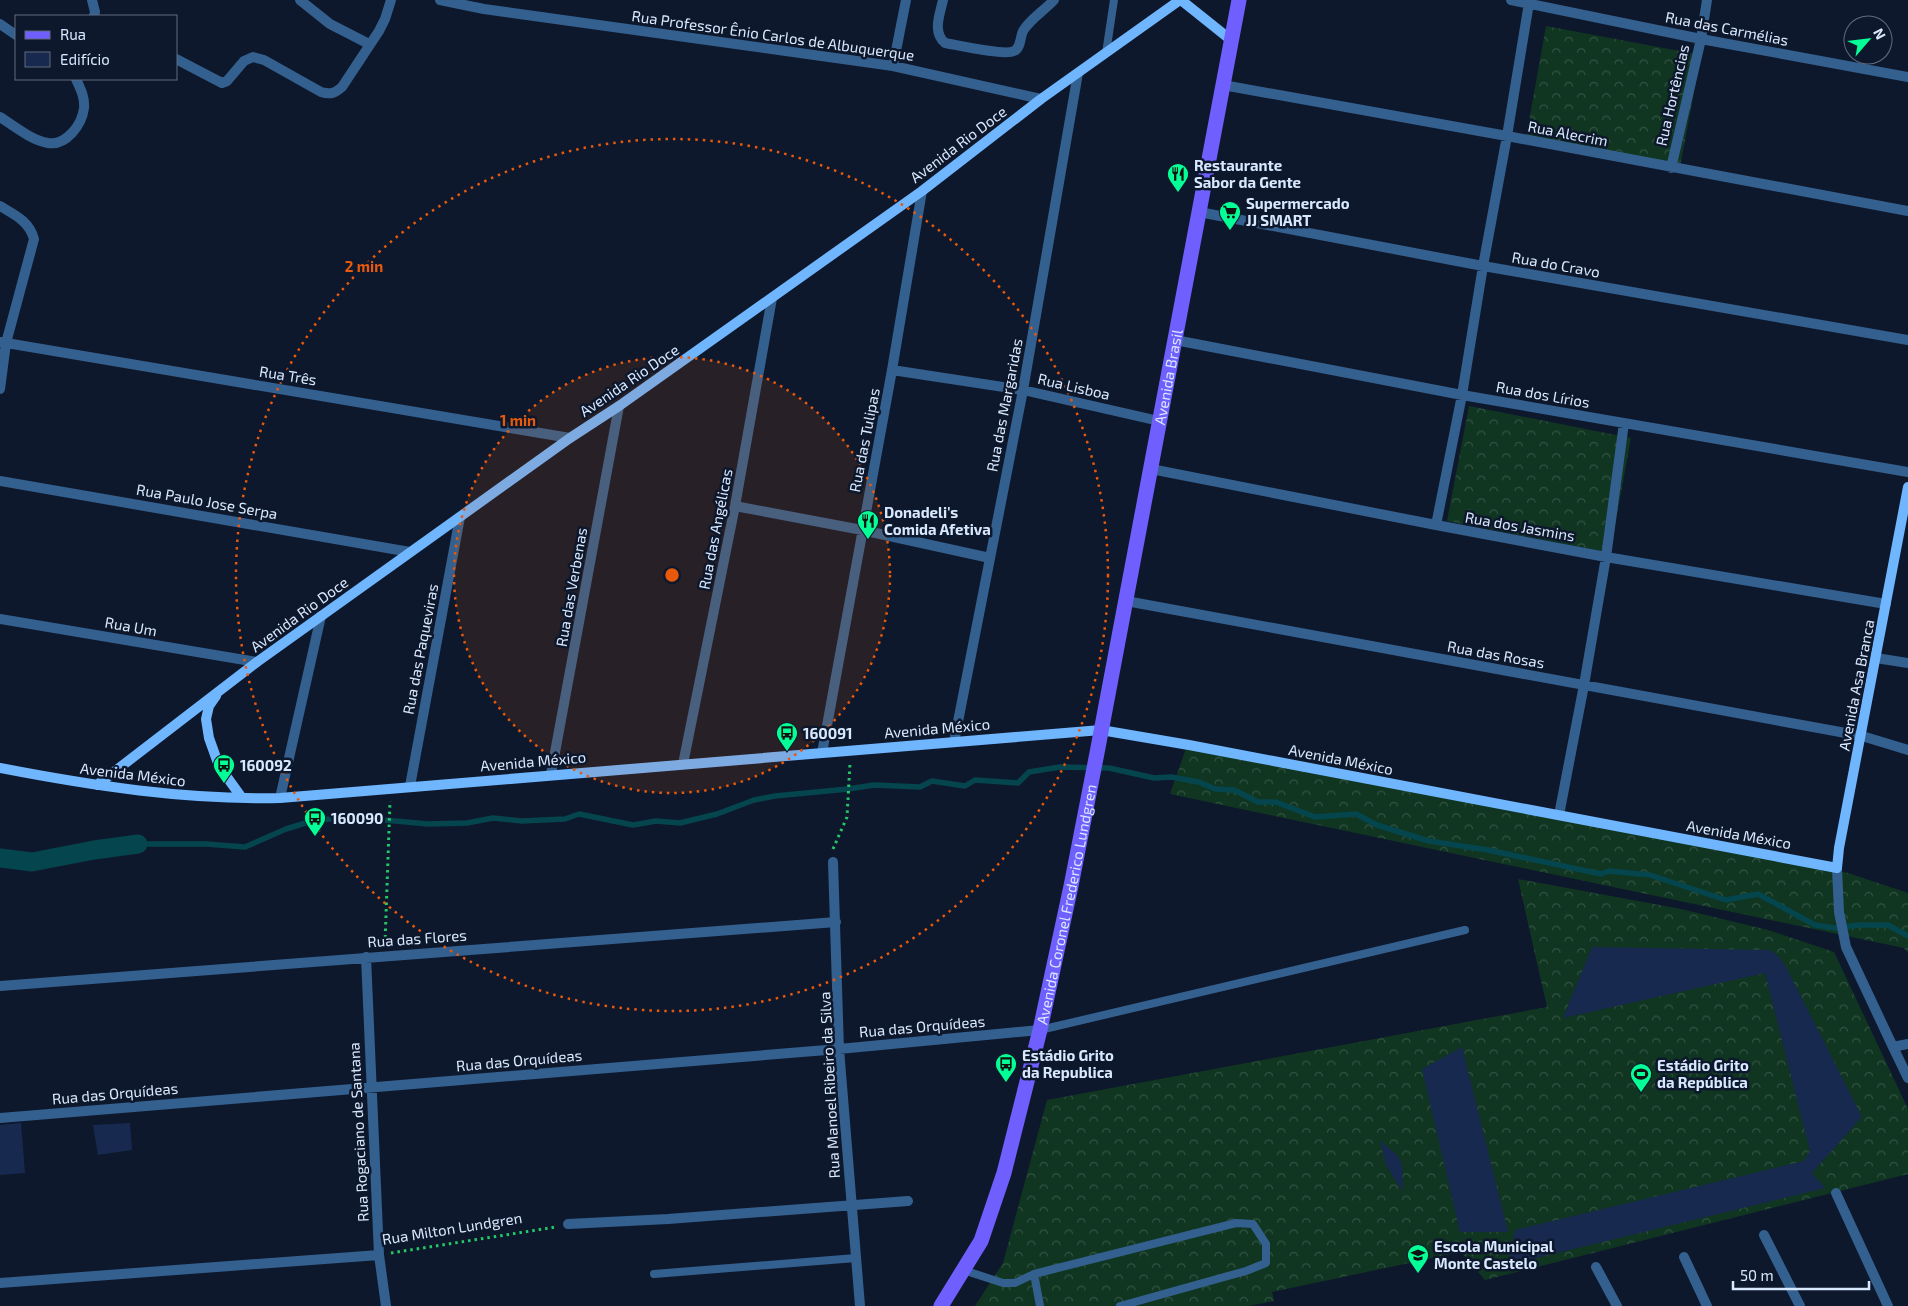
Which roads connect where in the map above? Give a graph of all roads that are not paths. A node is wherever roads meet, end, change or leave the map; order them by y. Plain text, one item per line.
1 (92, 0) edge
2 (300, 0) edge
3 (391, 0) edge
4 (440, 0) edge
5 (906, 0) edge
6 (943, 0) edge
7 (1054, 0) edge
8 (1114, 0) edge
9 (1180, 0) edge
10 (1239, 0) edge
11 (1511, 0) edge
12 (1707, 0) edge
13 (1529, 3) junction
14 (94, 15) edge
15 (0, 24) edge
16 (15, 34) edge
17 (1231, 40) junction
18 (1701, 40) junction
19 (369, 44) junction
20 (1106, 53) junction
21 (178, 60) edge
22 (893, 66) junction
23 (1078, 73) junction
24 (1908, 78) edge
25 (76, 80) edge
26 (1223, 85) junction
27 (1041, 99) junction
28 (0, 117) edge
29 (1507, 136) junction
30 (1671, 168) junction
31 (922, 191) junction
32 (0, 206) edge
33 (1908, 211) edge
34 (1199, 212) junction
35 (1483, 266) junction
36 (772, 298) junction
37 (1175, 340) junction
38 (1908, 340) edge
39 (3, 343) edge
40 (892, 370) junction
41 (0, 389) edge
42 (1023, 390) junction
43 (1462, 395) junction
44 (619, 406) junction
45 (1159, 421) junction
46 (1624, 423) junction
47 (570, 438) junction
48 (1150, 469) junction
49 (1908, 472) edge
50 (0, 481) edge
51 (1908, 487) edge
52 (735, 506) junction
53 (460, 516) junction
54 (1436, 526) junction
55 (862, 530) junction
56 (410, 552) junction
57 (1606, 557) junction
58 (990, 558) junction
59 (1126, 601) junction
60 (1886, 604) junction
61 (321, 616) junction
62 (0, 619) edge
63 (1876, 658) junction
64 (257, 662) junction
65 (1908, 663) edge
66 (1584, 685) junction
67 (222, 689) junction
68 (1101, 730) junction
69 (1862, 736) junction
70 (954, 742) junction
71 (1908, 750) edge
72 (822, 753) junction
73 (1097, 753) joint
74 (683, 764) junction
75 (0, 768) edge
76 (551, 774) junction
77 (97, 785) junction
78 (410, 786) junction
79 (242, 798) junction
80 (280, 798) junction
81 (1559, 815) junction
82 (833, 862) road end
83 (1837, 868) junction
84 (836, 922) junction
85 (1465, 930) dead end
86 (366, 957) junction
87 (0, 986) edge
88 (1040, 1030) junction
89 (1908, 1044) edge
90 (1894, 1047) junction
91 (839, 1049) junction
92 (1908, 1078) edge
93 (370, 1087) junction
94 (0, 1118) edge
95 (1836, 1193) dead end
96 (908, 1201) dead end
97 (851, 1206) junction
98 (568, 1224) road end
99 (1764, 1235) dead end
100 (378, 1255) junction
101 (1684, 1257) dead end
102 (856, 1258) junction
103 (1596, 1267) dead end
104 (963, 1270) junction
105 (654, 1274) dead end
106 (1034, 1274) junction
107 (0, 1283) edge
108 (386, 1306) edge
109 (860, 1306) edge
110 (941, 1306) edge
111 (1040, 1306) edge
112 (1120, 1306) edge
113 (1617, 1306) edge
114 (1707, 1306) edge
115 (1800, 1306) edge
116 (1888, 1306) edge

1 - 14 street
2 - 19 street
3 - 19 street
4 - 22 street, Rua Professor Ênio Carlos de Albuquerque
5 - 22 street
6 - 7 street
8 - 20 lane
9 - 17 street, Avenida Rio Doce
9 - 20 street, Avenida Rio Doce
10 - 17 main road, Avenida Brasil
11 - 13 street, Rua das Carmélias
12 - 18 street, Rua Hortências
13 - 18 street, Rua das Carmélias
13 - 29 street
15 - 16 street
17 - 26 main road, Avenida Brasil
18 - 24 street, Rua das Carmélias
18 - 30 street, Rua Hortências
19 - 21 street
20 - 23 street, Avenida Rio Doce
22 - 27 street, Rua Professor Ênio Carlos de Albuquerque
23 - 27 street, Avenida Rio Doce
23 - 42 street, Rua das Margaridas
25 - 28 street
26 - 29 street, Rua Alecrim
26 - 34 main road, Avenida Brasil
27 - 31 street, Avenida Rio Doce
29 - 30 street, Rua Alecrim
29 - 35 street
30 - 33 street, Rua Alecrim
31 - 36 street, Avenida Rio Doce
31 - 40 street, Rua das Tulipas
32 - 39 street
34 - 35 street, Rua do Cravo
34 - 37 main road, Avenida Brasil
35 - 38 street, Rua do Cravo
35 - 43 street
36 - 44 street, Avenida Rio Doce
36 - 52 street, Rua das Angélicas
37 - 43 street, Rua dos Lírios
37 - 45 main road, Avenida Brasil
39 - 41 street
39 - 47 street, Rua Três
40 - 42 street, Rua Lisboa
40 - 55 street, Rua das Tulipas
42 - 45 street, Rua Lisboa
42 - 58 street, Rua das Margaridas
43 - 46 street, Rua dos Lírios
43 - 54 street
44 - 47 street, Avenida Rio Doce
44 - 76 street, Rua das Verbenas
45 - 48 main road, Avenida Brasil
46 - 49 street, Rua dos Lírios
46 - 57 street
47 - 53 street, Avenida Rio Doce
48 - 54 street, Rua dos Jasmins
48 - 59 main road, Avenida Brasil
50 - 56 street, Rua Paulo Jose Serpa
51 - 60 street, Avenida Asa Branca
52 - 55 street
52 - 74 street, Rua das Angélicas
53 - 56 street, Avenida Rio Doce
53 - 78 street, Rua das Paqueviras
54 - 57 street, Rua dos Jasmins
55 - 58 street
55 - 72 street, Rua das Tulipas
56 - 61 street, Avenida Rio Doce
57 - 60 street, Rua dos Jasmins
57 - 66 street
58 - 70 street, Rua das Margaridas
59 - 66 street, Rua das Rosas
59 - 68 main road, Avenida Brasil
60 - 63 street, Avenida Asa Branca
61 - 64 street, Avenida Rio Doce
61 - 80 street
62 - 64 street, Rua Um
63 - 65 street
63 - 69 street, Avenida Asa Branca
64 - 67 street, Avenida Rio Doce
66 - 69 street, Rua das Rosas
66 - 81 street
67 - 77 street, Avenida Rio Doce
67 - 79 street
68 - 70 street, Avenida México
68 - 73 main road, Avenida Brasil
68 - 81 street, Avenida México
69 - 71 street, Rua das Rosas
69 - 83 street, Avenida Asa Branca
70 - 72 street, Avenida México
72 - 74 street, Avenida México
73 - 88 main road, Avenida Coronel Frederico Lundgren
74 - 76 street, Avenida México
75 - 77 street, Avenida México
76 - 78 street, Avenida México
77 - 79 street, Avenida México
78 - 80 street, Avenida México
79 - 80 street, Avenida México
81 - 83 street, Avenida México
82 - 84 street, Rua Manoel Ribeiro da Silva
83 - 90 street
84 - 86 street, Rua das Flores
84 - 91 street, Rua Manoel Ribeiro da Silva
85 - 88 lane
86 - 87 street, Rua das Flores
86 - 93 street, Rua Rogaciano de Santana
88 - 91 street, Rua das Orquídeas
88 - 104 main road, Avenida Coronel Frederico Lundgren
89 - 90 street
90 - 92 street
91 - 93 street, Rua das Orquídeas
91 - 97 street, Rua Manoel Ribeiro da Silva
93 - 94 street, Rua das Orquídeas
93 - 100 street, Rua Rogaciano de Santana
95 - 116 street
96 - 97 street
97 - 98 street
97 - 102 street, Rua Manoel Ribeiro da Silva
99 - 115 street
100 - 107 street, Rua Milton Lundgren
100 - 108 street, Rua Rogaciano de Santana
101 - 114 street
102 - 105 lane
102 - 109 street, Rua Manoel Ribeiro da Silva
103 - 113 street
104 - 106 lane
104 - 110 main road, Avenida Coronel Frederico Lundgren
106 - 111 lane
106 - 112 lane

